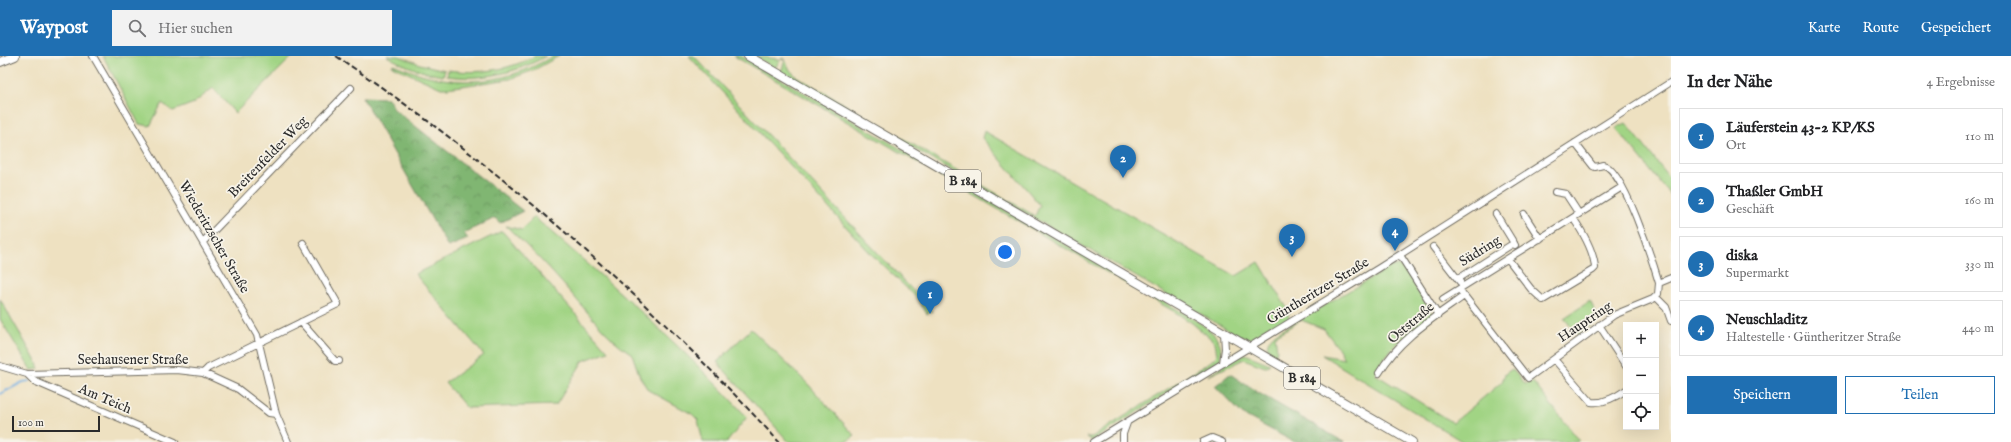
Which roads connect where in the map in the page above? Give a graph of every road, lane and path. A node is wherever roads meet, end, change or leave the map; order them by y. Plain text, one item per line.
1 (15, 56) edge
2 (93, 56) edge
3 (748, 56) edge
4 (0, 62) edge
5 (1671, 82) edge
6 (351, 88) dead end
7 (1575, 143) junction
8 (1622, 187) junction
9 (1555, 192) dead end
10 (1496, 214) dead end
11 (1524, 214) dead end
12 (1579, 214) junction
13 (1573, 218) junction
14 (1540, 239) junction
15 (203, 242) junction
16 (303, 243) dead end
17 (1514, 243) junction
18 (1433, 247) dead end
19 (1519, 252) junction
20 (1400, 254) junction
21 (1508, 259) junction
22 (1671, 278) edge
23 (1458, 279) junction
24 (1660, 284) junction
25 (1461, 288) junction
26 (1464, 296) junction
27 (1656, 297) junction
28 (1443, 299) dead end
29 (1438, 315) junction
30 (1671, 321) edge
31 (301, 322) junction
32 (1599, 324) junction
33 (1224, 334) junction
34 (259, 342) junction
35 (1248, 346) junction
36 (1554, 359) junction
37 (339, 361) dead end
38 (1623, 361) edge
39 (1222, 363) junction
40 (0, 366) edge
41 (203, 373) junction
42 (27, 374) junction
43 (1379, 374) dead end
44 (1623, 392) edge
45 (276, 414) junction
46 (1127, 423) junction
47 (175, 442) edge
48 (288, 442) edge
49 (1094, 442) edge
50 (1123, 442) edge
51 (1203, 442) edge
52 (1222, 442) edge
53 (1412, 442) edge

1 - 4 main road
2 - 15 street, Wiederitzscher Straße
3 - 33 main road, B 184
5 - 7 street, Güntheritzer Straße
6 - 15 street, Breitenfelder Weg
7 - 8 street
7 - 20 street, Güntheritzer Straße
8 - 12 street, Südring
8 - 24 street
9 - 12 street
10 - 17 street, Südring
11 - 14 street
12 - 13 street, Südring
13 - 14 street, Südring
13 - 21 street
14 - 19 street, Südring
15 - 34 street, Wiederitzscher Straße
16 - 31 street, Seehausener Straße
17 - 19 street, Südring
17 - 23 street, Südring
18 - 23 street, Südring
19 - 21 street, Südring
20 - 29 street
20 - 35 street, Güntheritzer Straße
21 - 25 street, Südring
22 - 24 street
23 - 25 street, Südring
24 - 27 street
25 - 26 street, Hauptring
25 - 28 street, Südring
26 - 29 street, Oststraße
26 - 36 street, Hauptring
27 - 30 street
27 - 32 street, Hauptring
29 - 43 street, Oststraße
31 - 34 street, Seehausener Straße
31 - 37 street
32 - 36 street, Hauptring
32 - 38 street
33 - 35 main road, B 184
33 - 39 street
34 - 41 street, Seehausener Straße
34 - 45 street, Wiederitzscher Straße
35 - 39 street, Güntheritzer Straße
35 - 53 main road, B 184
36 - 44 street
39 - 46 street, Güntheritzer Straße
40 - 42 street, Seehausener Straße
41 - 42 street, Seehausener Straße
41 - 45 street
42 - 47 street, Am Teich
45 - 48 street, Wiederitzscher Straße
46 - 49 street, Güntheritzer Straße
46 - 50 street
51 - 52 street

